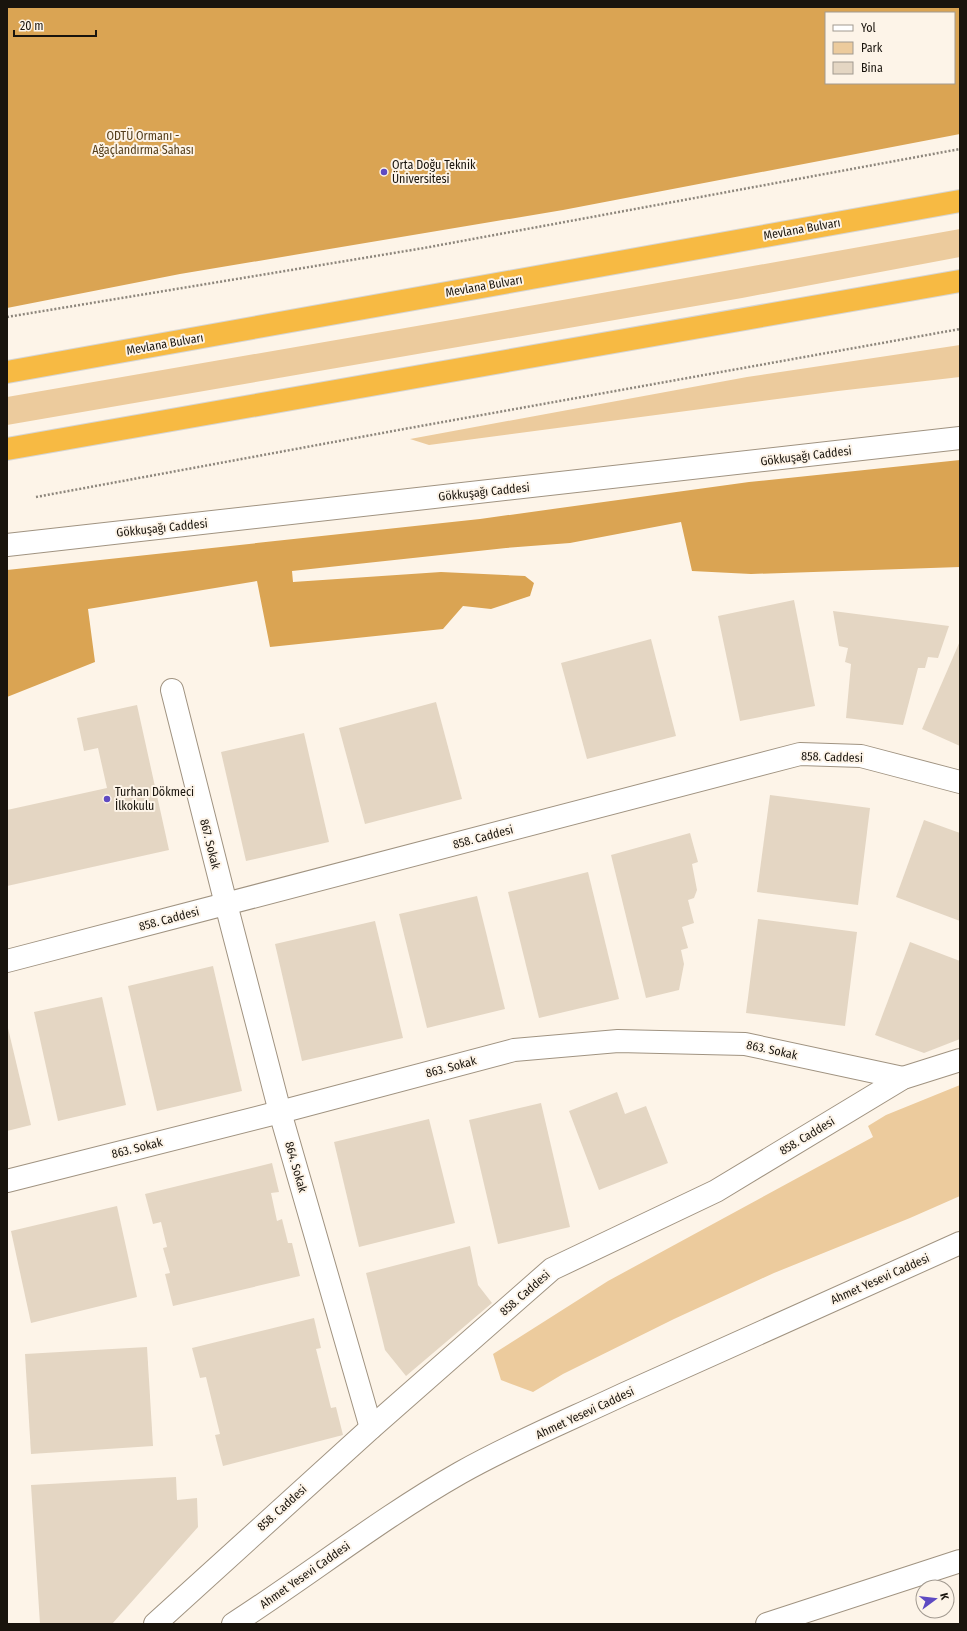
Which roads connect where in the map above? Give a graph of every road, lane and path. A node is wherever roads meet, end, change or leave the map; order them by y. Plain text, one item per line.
1 (960, 149) edge
2 (960, 200) edge
3 (960, 281) edge
4 (7, 317) edge
5 (960, 329) edge
6 (7, 372) edge
7 (960, 438) edge
8 (7, 449) edge
9 (36, 498) dead end
10 (7, 545) edge
11 (172, 690) dead end
12 (960, 782) edge
13 (226, 904) junction
14 (7, 961) edge
15 (960, 1060) edge
16 (903, 1078) junction
17 (280, 1112) junction
18 (7, 1181) edge
19 (960, 1243) edge
20 (370, 1428) junction
21 (960, 1561) edge
22 (155, 1624) edge
23 (233, 1624) edge
24 (767, 1624) edge

1 - 4 path
2 - 6 highway, Mevlana Bulvarı
3 - 8 highway
5 - 9 path
7 - 10 street, Gökkuşağı Caddesi
11 - 13 street, 867. Sokak
12 - 13 street, 858. Caddesi
13 - 14 street, 858. Caddesi
13 - 17 street, 864. Sokak
15 - 16 street, 858. Caddesi
16 - 17 street, 863. Sokak
16 - 20 street, 858. Caddesi
17 - 18 street, 863. Sokak
17 - 20 street, 864. Sokak
19 - 23 street, Ahmet Yesevi Caddesi
20 - 22 street, 858. Caddesi
21 - 24 street

